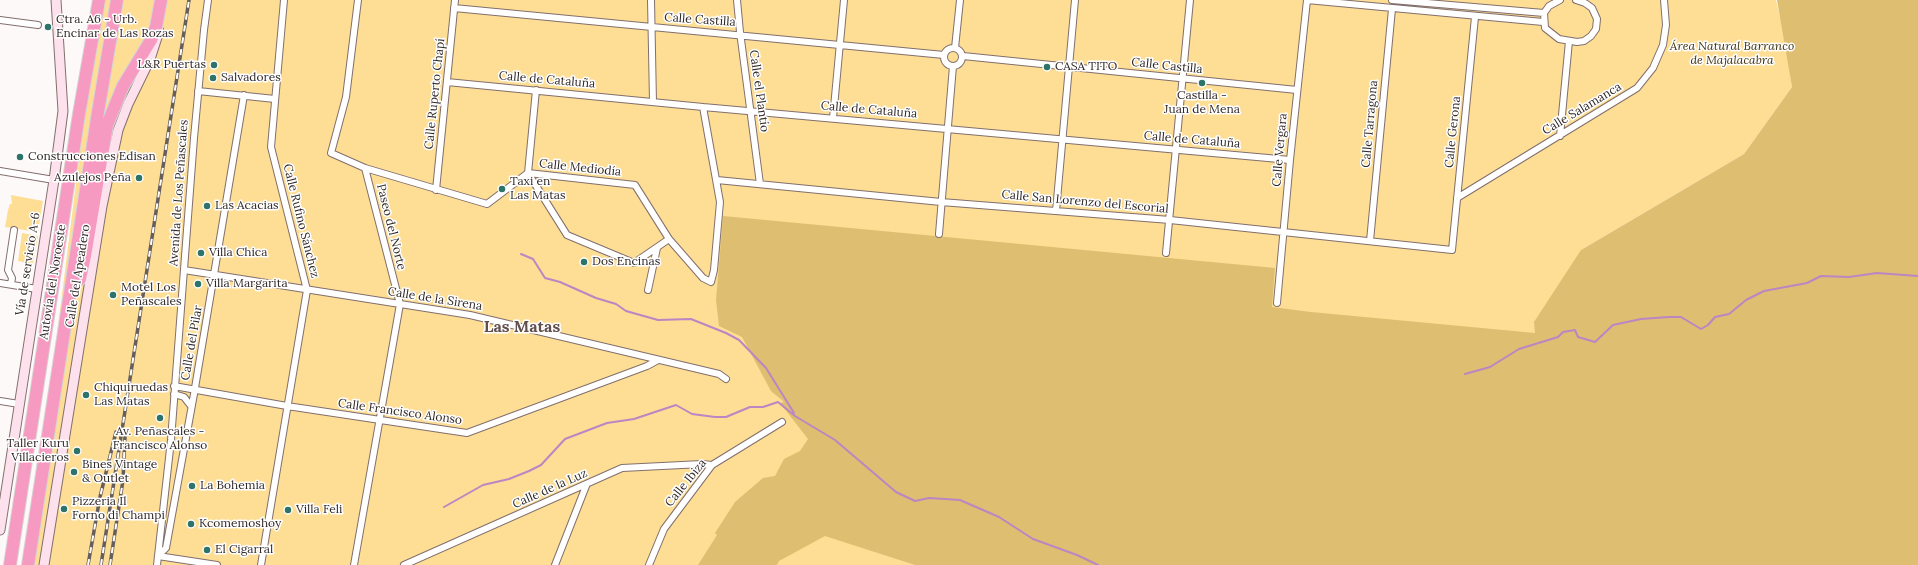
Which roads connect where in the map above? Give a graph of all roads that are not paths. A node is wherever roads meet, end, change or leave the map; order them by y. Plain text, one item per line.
1 (56, 0) edge
2 (99, 0) edge
3 (117, 0) edge
4 (161, 0) edge
5 (165, 0) edge
6 (208, 0) edge
7 (284, 0) edge
8 (358, 0) edge
9 (455, 0) edge
10 (651, 0) edge
11 (737, 0) edge
12 (844, 0) edge
13 (960, 0) edge
14 (1075, 0) edge
15 (1190, 0) edge
16 (1307, 0) edge
17 (1392, 0) edge
18 (1560, 0) edge
19 (1576, 0) edge
20 (1664, 0) edge
21 (454, 8) junction
22 (1392, 9) junction
23 (1544, 13) junction
24 (1475, 17) junction
25 (0, 20) edge
26 (1543, 22) junction
27 (38, 25) dead end
28 (652, 28) junction
29 (740, 34) junction
30 (1570, 41) junction
31 (840, 46) junction
32 (956, 48) junction
33 (944, 55) junction
34 (963, 56) junction
35 (953, 66) junction
36 (1068, 68) junction
37 (1183, 79) junction
38 (447, 82) junction
39 (536, 90) junction
40 (1297, 90) junction
41 (198, 91) junction
42 (244, 95) junction
43 (275, 99) junction
44 (653, 102) junction
45 (703, 107) junction
46 (751, 110) junction
47 (833, 118) junction
48 (947, 128) junction
49 (1560, 136) junction
50 (1061, 140) junction
51 (1176, 149) junction
52 (1290, 160) junction
53 (365, 168) junction
54 (0, 171) edge
55 (528, 173) junction
56 (54, 180) junction
57 (717, 180) junction
58 (760, 184) junction
59 (436, 190) junction
60 (1457, 198) junction
61 (941, 202) junction
62 (1056, 211) junction
63 (1170, 220) junction
64 (14, 230) dead end
65 (1284, 232) junction
66 (939, 234) dead end
67 (669, 239) junction
68 (1370, 241) junction
69 (657, 248) junction
70 (1452, 250) joint
71 (1166, 253) dead end
72 (184, 270) junction
73 (214, 275) junction
74 (0, 283) edge
75 (11, 284) junction
76 (36, 288) junction
77 (307, 290) junction
78 (648, 290) dead end
79 (1277, 303) dead end
80 (400, 304) junction
81 (658, 360) junction
82 (58, 371) junction
83 (726, 379) dead end
84 (174, 386) junction
85 (195, 389) junction
86 (174, 394) junction
87 (0, 401) edge
88 (19, 404) junction
89 (191, 406) junction
90 (287, 406) junction
91 (380, 420) junction
92 (782, 422) dead end
93 (712, 466) junction
94 (586, 486) junction
95 (0, 530) edge
96 (158, 556) junction
97 (10, 565) edge
98 (28, 565) edge
99 (44, 565) edge
100 (157, 565) edge
101 (217, 565) edge
102 (261, 565) edge
103 (354, 565) edge
104 (404, 565) edge
105 (555, 565) edge
106 (650, 565) edge

1 - 56 street, Vía de servicio A-6
2 - 97 highway, Autovía del Noroeste
3 - 82 highway, Autovía del Noroeste
4 - 82 highway
5 - 99 street, Calle del Apeadero
6 - 41 street, Avenida de Los Peñascales
7 - 43 street, Calle Rufino Sánchez
8 - 53 street
9 - 21 street, Calle Ruperto Chapí
10 - 28 street
11 - 29 street, Calle el Plantío
12 - 31 street
13 - 32 street
14 - 36 street
15 - 37 street
16 - 22 street
16 - 40 street, Calle Vergara
17 - 23 street
18 - 23 street
19 - 30 street
20 - 49 street, Calle Salamanca
21 - 28 street, Calle Castilla
21 - 38 street, Calle Ruperto Chapí
22 - 24 street
22 - 68 street, Calle Tarragona
23 - 26 street
24 - 26 street
24 - 60 street, Calle Gerona
25 - 27 street
26 - 30 street
28 - 29 street, Calle Castilla
28 - 44 street
29 - 31 street, Calle Castilla
29 - 46 street, Calle el Plantío
30 - 49 street
31 - 33 street, Calle Castilla
31 - 47 street
32 - 33 street
32 - 34 street
33 - 35 street
34 - 35 street
34 - 36 street, Calle Castilla
35 - 48 street
36 - 37 street, Calle Castilla
36 - 50 street
37 - 40 street, Calle Castilla
37 - 51 street
38 - 39 street, Calle de Cataluña
38 - 59 street, Calle Ruperto Chapí
39 - 44 street, Calle de Cataluña
39 - 55 street
40 - 52 street, Calle Vergara
41 - 42 street
41 - 72 street, Avenida de Los Peñascales
42 - 43 street
42 - 73 street, Calle del Pilar
43 - 77 street, Calle Rufino Sánchez
44 - 45 street, Calle de Cataluña
45 - 46 street, Calle de Cataluña
45 - 57 street
46 - 47 street, Calle de Cataluña
46 - 58 street, Calle el Plantío
47 - 48 street, Calle de Cataluña
48 - 50 street, Calle de Cataluña
48 - 61 street
49 - 60 street, Calle Salamanca
50 - 51 street, Calle de Cataluña
50 - 62 street
51 - 52 street, Calle de Cataluña
51 - 63 street
52 - 65 street, Calle Vergara
53 - 59 street, Calle Mediodía
53 - 80 street, Paseo del Norte
54 - 56 street
55 - 59 street, Calle Mediodía
55 - 67 street, Calle Mediodía
55 - 69 street
56 - 76 street, Vía de servicio A-6
57 - 58 street, Calle San Lorenzo del Escorial
57 - 67 street, Calle Mediodía
58 - 61 street, Calle San Lorenzo del Escorial
60 - 70 street, Calle Gerona
61 - 62 street, Calle San Lorenzo del Escorial
61 - 66 street
62 - 63 street, Calle San Lorenzo del Escorial
63 - 65 street, Calle San Lorenzo del Escorial
63 - 71 street
64 - 75 street
65 - 68 street, Calle San Lorenzo del Escorial
65 - 79 street, Calle Vergara
67 - 69 street
68 - 70 street, Calle San Lorenzo del Escorial
69 - 78 street
72 - 73 street, Calle de la Sirena
72 - 84 street, Avenida de Los Peñascales
73 - 77 street, Calle de la Sirena
73 - 85 street, Calle del Pilar
74 - 75 street
75 - 76 street
76 - 88 street, Vía de servicio A-6
77 - 80 street, Calle de la Sirena
77 - 90 street, Calle Rufino Sánchez
80 - 81 street, Calle de la Sirena
80 - 91 street, Paseo del Norte
81 - 83 street, Calle de la Sirena
81 - 91 street, Calle Francisco Alonso
82 - 98 highway, Autovía del Noroeste
84 - 85 street, Calle Francisco Alonso
84 - 86 street, Avenida de Los Peñascales
85 - 89 street, Calle del Pilar
85 - 90 street, Calle Francisco Alonso
86 - 89 street, Calle del Pilar
86 - 96 street, Avenida de Los Peñascales
87 - 88 street
88 - 95 street, Vía de servicio A-6
89 - 96 street, Calle del Pilar
90 - 91 street, Calle Francisco Alonso
90 - 102 street, Calle Rufino Sánchez
91 - 103 street, Paseo del Norte
92 - 93 street, Calle Ibiza
93 - 94 street, Calle de la Luz
93 - 106 street, Calle Ibiza
94 - 104 street, Calle de la Luz
94 - 105 street
96 - 100 street, Avenida de Los Peñascales
96 - 101 street

